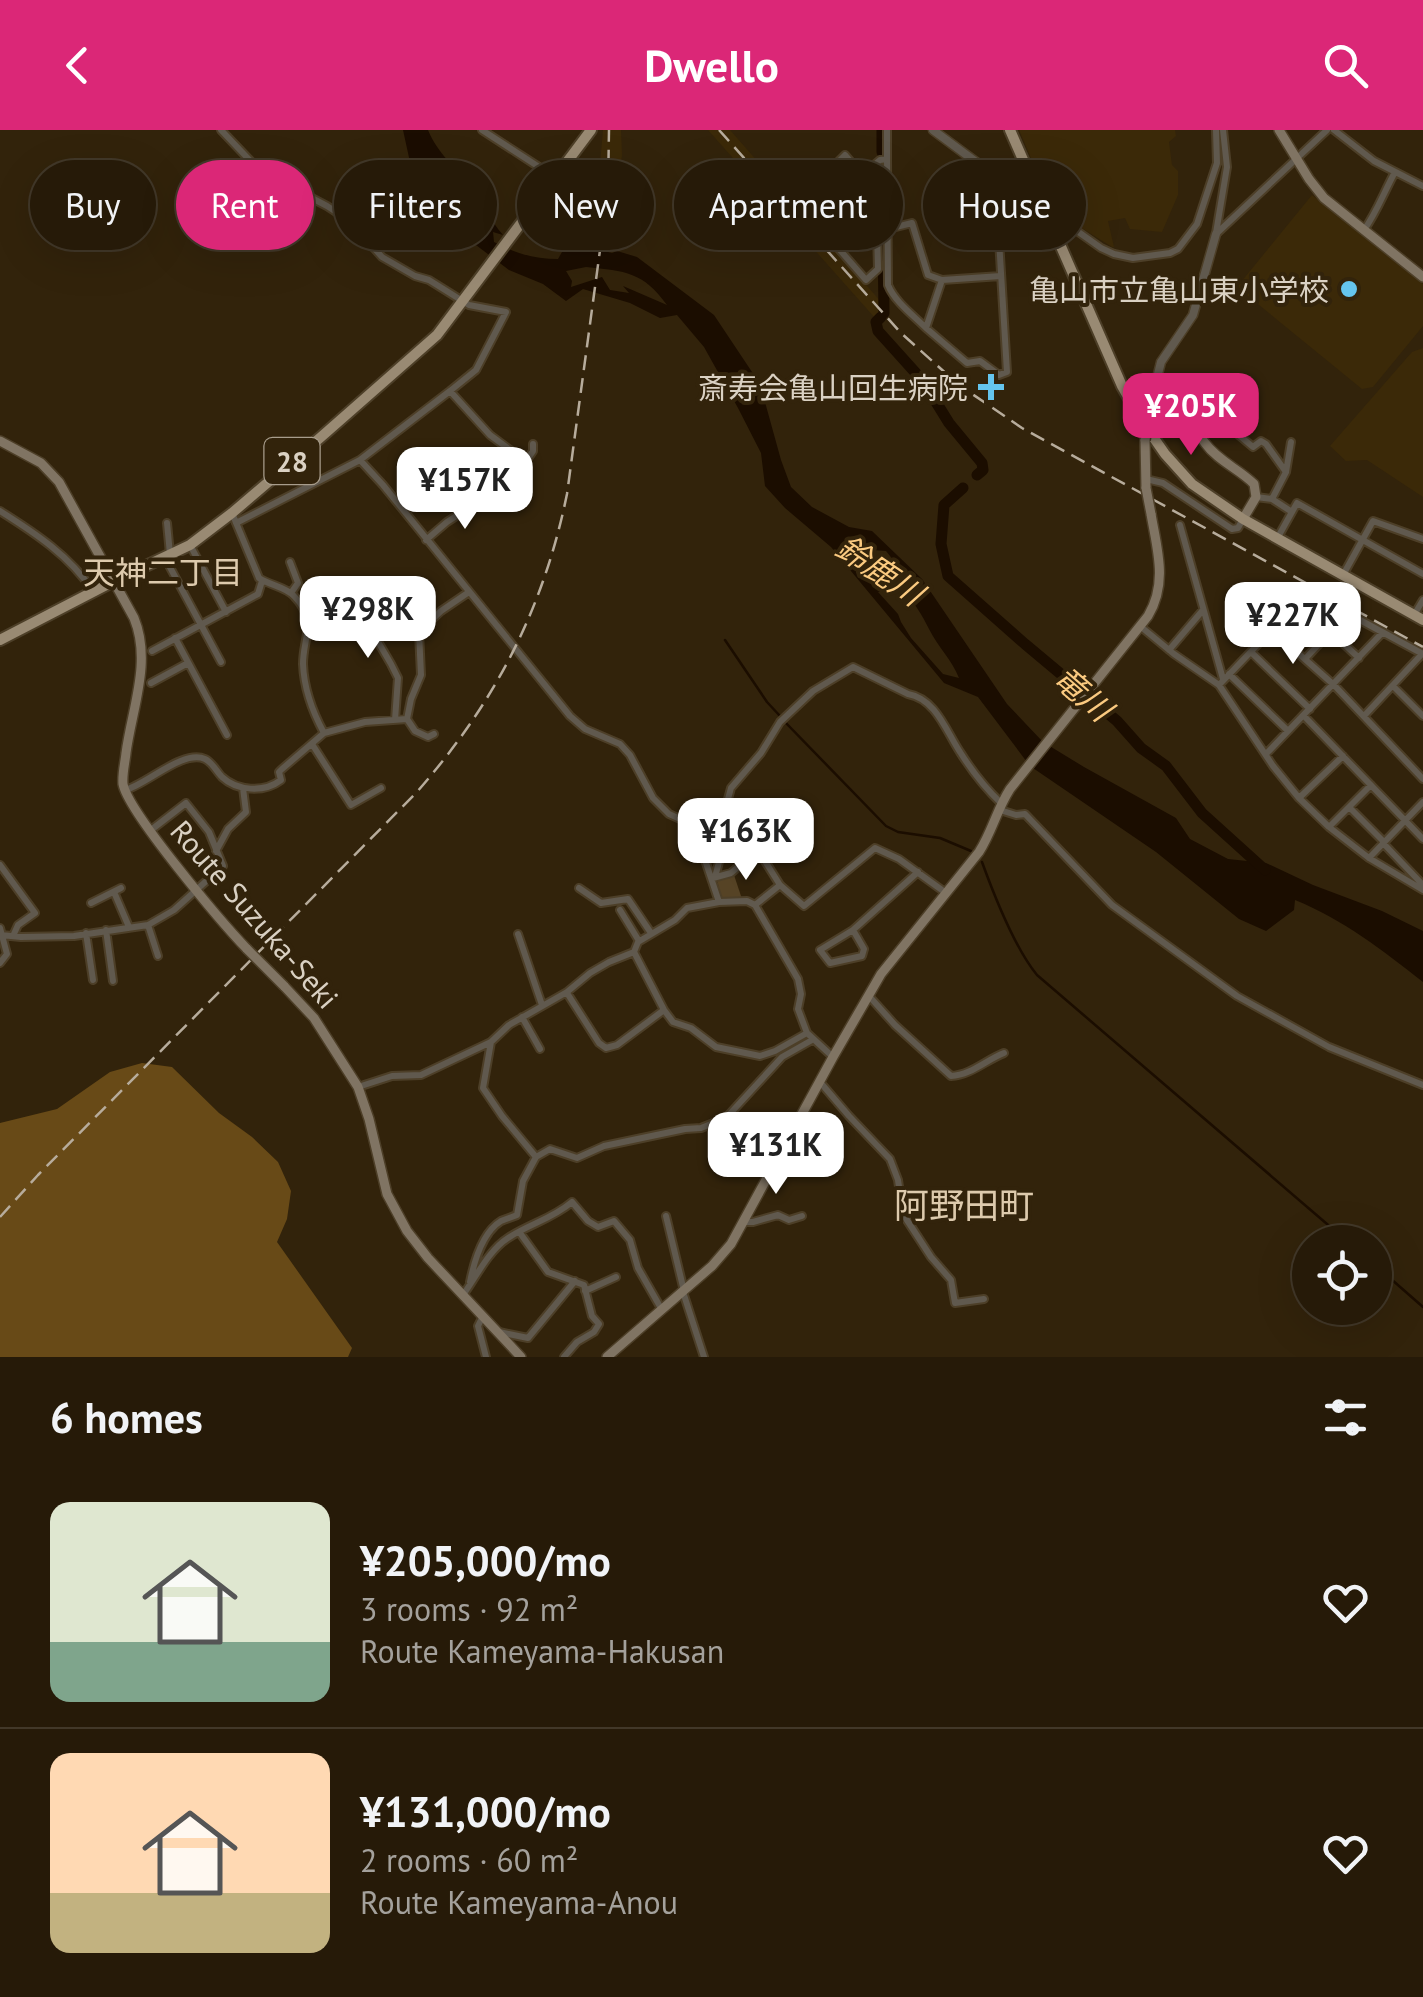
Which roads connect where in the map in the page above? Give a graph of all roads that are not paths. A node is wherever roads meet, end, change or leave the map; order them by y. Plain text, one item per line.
1 (221, 130) edge
2 (482, 130) edge
3 (591, 130) edge
4 (887, 130) edge
5 (933, 130) edge
6 (1010, 130) edge
7 (1220, 130) edge
8 (1280, 130) edge
9 (1330, 130) edge
10 (1297, 158) junction
11 (886, 159) joint
12 (528, 160) edge
13 (570, 160) edge
14 (880, 160) edge
15 (974, 160) edge
16 (1022, 160) edge
17 (1394, 172) junction
18 (1423, 186) edge
19 (903, 226) edge
20 (1364, 230) junction
21 (517, 231) edge
22 (1216, 234) junction
23 (1086, 238) edge
24 (840, 250) edge
25 (878, 250) edge
26 (889, 250) edge
27 (999, 250) edge
28 (1062, 250) edge
29 (1001, 276) junction
30 (1423, 277) edge
31 (942, 280) junction
32 (465, 300) junction
33 (926, 328) junction
34 (1156, 382) junction
35 (1204, 384) dead end
36 (450, 391) junction
37 (0, 440) edge
38 (1291, 442) dead end
39 (533, 444) dead end
40 (360, 460) junction
41 (524, 461) junction
42 (1286, 472) junction
43 (526, 482) dead end
44 (1145, 484) junction
45 (1256, 496) junction
46 (1272, 499) junction
47 (481, 500) dead end
48 (0, 511) edge
49 (1292, 512) junction
50 (234, 518) junction
51 (1243, 519) junction
52 (167, 523) dead end
53 (1180, 525) dead end
54 (1278, 537) junction
55 (1423, 538) edge
56 (426, 540) junction
57 (1363, 540) junction
58 (190, 545) junction
59 (168, 557) junction
60 (290, 562) dead end
61 (1343, 574) junction
62 (1423, 574) edge
63 (262, 580) junction
64 (114, 581) junction
65 (1254, 588) dead end
66 (93, 592) junction
67 (468, 592) junction
68 (291, 593) junction
69 (1423, 600) edge
70 (1204, 609) junction
71 (226, 612) junction
72 (1288, 612) junction
73 (1347, 614) junction
74 (1419, 618) edge
75 (1242, 621) dead end
76 (201, 625) junction
77 (310, 628) junction
78 (1139, 628) junction
79 (1272, 630) junction
80 (1331, 632) junction
81 (1382, 633) junction
82 (175, 638) junction
83 (0, 640) edge
84 (1262, 640) junction
85 (1169, 650) junction
86 (152, 651) dead end
87 (1251, 652) junction
88 (1423, 654) edge
89 (1359, 658) junction
90 (1305, 659) junction
91 (221, 662) dead end
92 (188, 664) junction
93 (1224, 680) junction
94 (152, 683) dead end
95 (1334, 685) junction
96 (1393, 686) junction
97 (1307, 712) junction
98 (1423, 715) edge
99 (1364, 716) junction
100 (407, 719) junction
101 (395, 720) junction
102 (1288, 731) junction
103 (324, 733) junction
104 (434, 734) dead end
105 (226, 735) dead end
106 (312, 744) junction
107 (1266, 754) junction
108 (1343, 756) junction
109 (1423, 779) edge
110 (1371, 785) junction
111 (243, 788) junction
112 (381, 788) dead end
113 (125, 790) junction
114 (1299, 798) junction
115 (1423, 802) edge
116 (1000, 806) junction
117 (1349, 807) junction
118 (1405, 820) junction
119 (1329, 827) junction
120 (150, 830) junction
121 (1423, 839) edge
122 (1384, 843) junction
123 (216, 852) junction
124 (1369, 858) junction
125 (0, 864) edge
126 (918, 872) junction
127 (713, 878) junction
128 (780, 885) junction
129 (1423, 887) edge
130 (579, 888) dead end
131 (197, 889) junction
132 (946, 893) junction
133 (719, 902) junction
134 (91, 903) dead end
135 (755, 905) junction
136 (620, 910) dead end
137 (148, 926) junction
138 (129, 927) junction
139 (106, 930) junction
140 (853, 930) junction
141 (1, 931) edge
142 (86, 933) junction
143 (651, 933) junction
144 (518, 934) dead end
145 (12, 936) junction
146 (639, 941) junction
147 (634, 952) junction
148 (158, 956) dead end
149 (0, 964) edge
150 (93, 980) dead end
151 (113, 981) dead end
152 (567, 992) junction
153 (868, 995) junction
154 (542, 1006) junction
155 (664, 1010) junction
156 (522, 1017) junction
157 (809, 1037) junction
158 (491, 1042) junction
159 (540, 1048) dead end
160 (1004, 1052) dead end
161 (833, 1058) junction
162 (820, 1082) junction
163 (1423, 1086) edge
164 (358, 1088) junction
165 (536, 1157) junction
166 (666, 1216) dead end
167 (802, 1216) dead end
168 (744, 1222) junction
169 (520, 1232) junction
170 (616, 1277) dead end
171 (575, 1281) junction
172 (467, 1290) junction
173 (586, 1291) junction
174 (683, 1291) junction
175 (984, 1299) dead end
176 (662, 1310) junction
177 (483, 1316) junction
178 (497, 1332) junction
179 (486, 1357) edge
180 (521, 1357) edge
181 (564, 1357) edge
182 (607, 1357) edge
183 (704, 1357) edge

1 - 32 street
2 - 12 street
3 - 13 main road, 28
4 - 11 street
5 - 15 street
6 - 16 main road
7 - 22 street
7 - 23 street
8 - 10 main road
9 - 10 street
9 - 17 street
10 - 20 main road
10 - 22 street
11 - 14 street
17 - 18 street
17 - 20 street
19 - 31 street
20 - 30 main road
21 - 32 main road, 28
22 - 34 street
24 - 25 street
26 - 33 street
27 - 29 street
28 - 51 main road
29 - 31 street
29 - 33 street
31 - 33 street
32 - 36 street
32 - 50 main road, 28
34 - 44 main road, bridge
34 - 45 main road
35 - 42 street
36 - 40 street
36 - 41 street
37 - 64 main road
38 - 42 street
39 - 41 street
40 - 50 street
40 - 56 street
41 - 43 street
42 - 46 street
44 - 51 street
44 - 78 main road, bridge
45 - 46 street
45 - 51 main road
46 - 49 street
47 - 56 street
48 - 66 street
49 - 54 street
49 - 57 street
50 - 58 main road, 28
50 - 63 street
51 - 54 main road
52 - 59 street
53 - 70 street
54 - 61 main road
55 - 57 street
56 - 67 street
57 - 61 street
57 - 62 street
58 - 59 main road, 28
58 - 71 street
59 - 64 main road, 28
59 - 76 street
60 - 68 street
61 - 74 main road
63 - 68 street
63 - 71 street
64 - 66 main road, 28
64 - 113 main road
65 - 72 street
66 - 83 main road, 28
67 - 100 street
67 - 127 street
68 - 77 street
69 - 74 street
70 - 85 street
70 - 93 street
71 - 76 street
72 - 73 street
72 - 79 street
73 - 80 street
73 - 81 street
75 - 84 street
76 - 82 street
76 - 91 street
77 - 101 street
77 - 103 street
78 - 85 street
78 - 116 main road
79 - 84 street
79 - 90 street
80 - 89 street
80 - 90 street
81 - 88 street
81 - 89 street
82 - 86 street
82 - 92 street
84 - 87 street
85 - 93 street
87 - 93 street
87 - 97 street
88 - 96 street
89 - 95 street
90 - 95 street
92 - 94 street
92 - 105 street
93 - 102 street
93 - 107 street
95 - 97 street
95 - 99 street
96 - 98 street
96 - 99 street
97 - 102 street
97 - 108 street
99 - 109 street
100 - 101 street
100 - 104 street
101 - 103 street
102 - 107 street
103 - 106 street
106 - 111 street
106 - 112 street
107 - 114 street
108 - 110 street
108 - 114 street
110 - 117 street
110 - 118 street
111 - 113 street
111 - 123 street
113 - 120 main road, Route Suzuka-Seki
114 - 119 street
115 - 118 street
116 - 127 street
116 - 132 main road
116 - 163 street
117 - 119 street
117 - 122 street
118 - 121 street
118 - 122 street
119 - 124 street
120 - 123 street
120 - 131 main road, Route Suzuka-Seki
122 - 124 street
122 - 129 street
123 - 131 street
124 - 129 street
125 - 145 street
126 - 128 street
126 - 132 street
126 - 140 street
127 - 128 street
127 - 133 street
128 - 135 street
130 - 143 street
131 - 137 street
131 - 164 main road, Route Suzuka-Seki, bridge
132 - 153 main road
133 - 135 street
133 - 143 street
134 - 138 street
135 - 157 street
136 - 146 street
137 - 138 street
137 - 148 street
138 - 139 street
139 - 142 street
139 - 151 street
140 - 140 street
141 - 145 street
141 - 149 street
142 - 145 street
142 - 150 street
143 - 146 street
144 - 154 street
146 - 147 street
147 - 152 street
147 - 155 street
152 - 154 street
152 - 155 street
153 - 160 street
153 - 161 main road
154 - 156 street
155 - 157 street
156 - 158 street
156 - 159 street
157 - 161 street
157 - 165 street
158 - 164 street
158 - 165 street
161 - 162 main road
162 - 168 main road
162 - 175 street
164 - 172 main road, Route Suzuka-Seki
165 - 172 street
166 - 174 street
167 - 168 street
168 - 174 main road
169 - 171 street
169 - 172 street
169 - 176 street
170 - 173 street
171 - 173 street
171 - 178 street
172 - 177 main road, Route Suzuka-Seki
173 - 181 street
174 - 176 main road
174 - 183 street
176 - 182 main road
177 - 178 main road, Route Suzuka-Seki
177 - 179 street
178 - 180 main road, Route Suzuka-Seki

